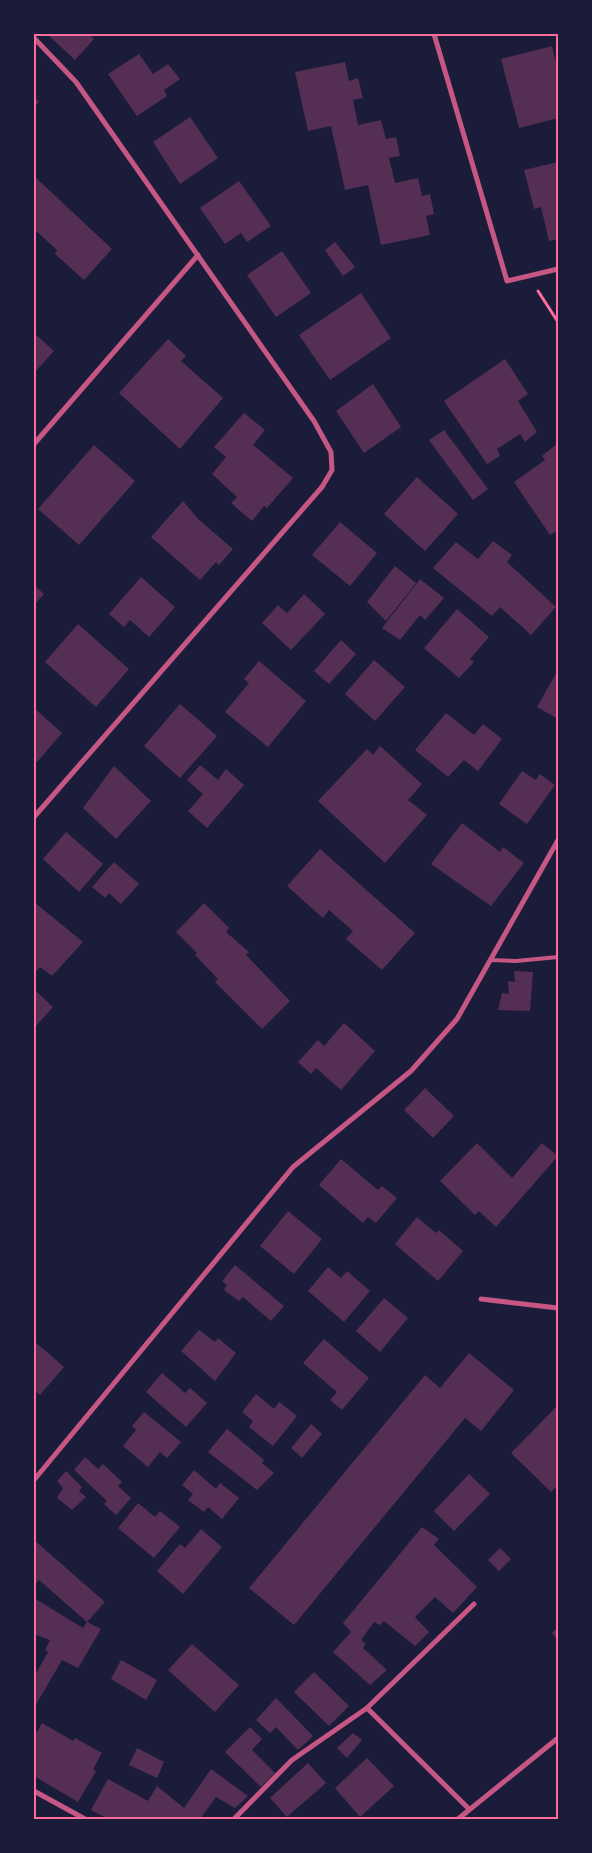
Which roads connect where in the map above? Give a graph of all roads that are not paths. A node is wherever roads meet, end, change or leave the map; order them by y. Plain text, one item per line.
1 (434, 34) edge
2 (34, 38) edge
3 (198, 255) junction
4 (558, 269) edge
5 (34, 444) edge
6 (34, 817) edge
7 (558, 840) edge
8 (558, 957) edge
9 (490, 960) junction
10 (481, 1299) dead end
11 (558, 1308) edge
12 (34, 1480) edge
13 (474, 1604) dead end
14 (367, 1708) junction
15 (558, 1738) edge
16 (34, 1791) edge
17 (469, 1809) junction
18 (85, 1819) edge
19 (234, 1819) edge
20 (458, 1819) edge

1 - 4 street
2 - 3 street
3 - 5 street
3 - 6 street
7 - 9 street
8 - 9 lane
9 - 12 street
10 - 11 street
13 - 14 street
14 - 17 street
14 - 19 street
15 - 17 street
16 - 18 street
17 - 20 street

